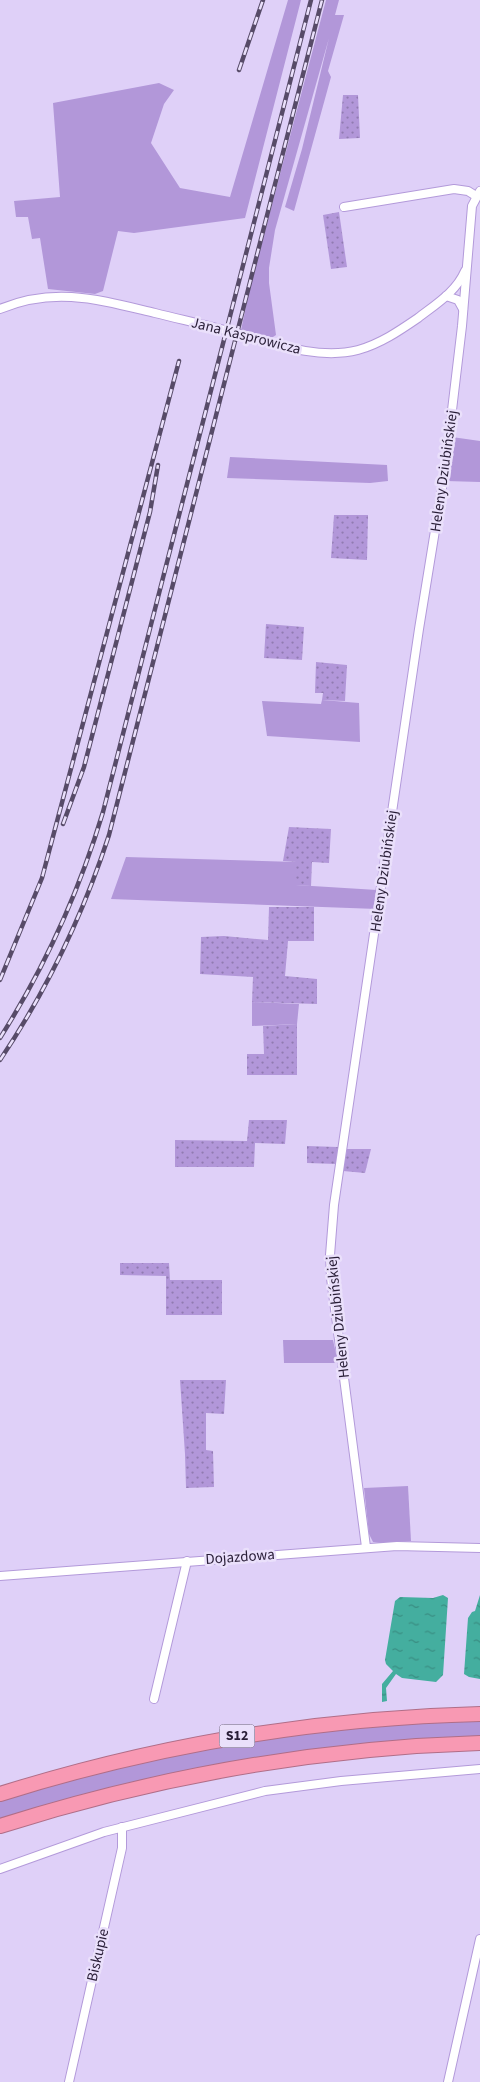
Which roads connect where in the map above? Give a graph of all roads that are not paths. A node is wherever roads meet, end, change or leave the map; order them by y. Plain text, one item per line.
1 (478, 193) edge
2 (344, 207) dead end
3 (466, 269) junction
4 (446, 296) junction
5 (0, 309) edge
6 (464, 310) junction
7 (366, 1548) junction
8 (480, 1548) edge
9 (187, 1561) junction
10 (0, 1576) edge
11 (154, 1699) dead end
12 (480, 1714) edge
13 (480, 1743) edge
14 (480, 1769) edge
15 (0, 1794) edge
16 (0, 1826) edge
17 (122, 1827) junction
18 (0, 1869) edge
19 (480, 1939) edge
20 (69, 2082) edge
21 (448, 2082) edge

1 - 2 street
1 - 3 street, Heleny Dziubińskiej
3 - 4 street, Jana Kasprowicza
3 - 6 street, Heleny Dziubińskiej
4 - 5 street, Jana Kasprowicza
4 - 6 street
6 - 7 street, Heleny Dziubińskiej
7 - 8 street, Dojazdowa
7 - 9 street, Dojazdowa
9 - 10 street, Dojazdowa
9 - 11 street
12 - 15 highway, S12
13 - 16 highway, S12
14 - 17 street
17 - 18 street
17 - 20 street, Biskupie
19 - 21 street

